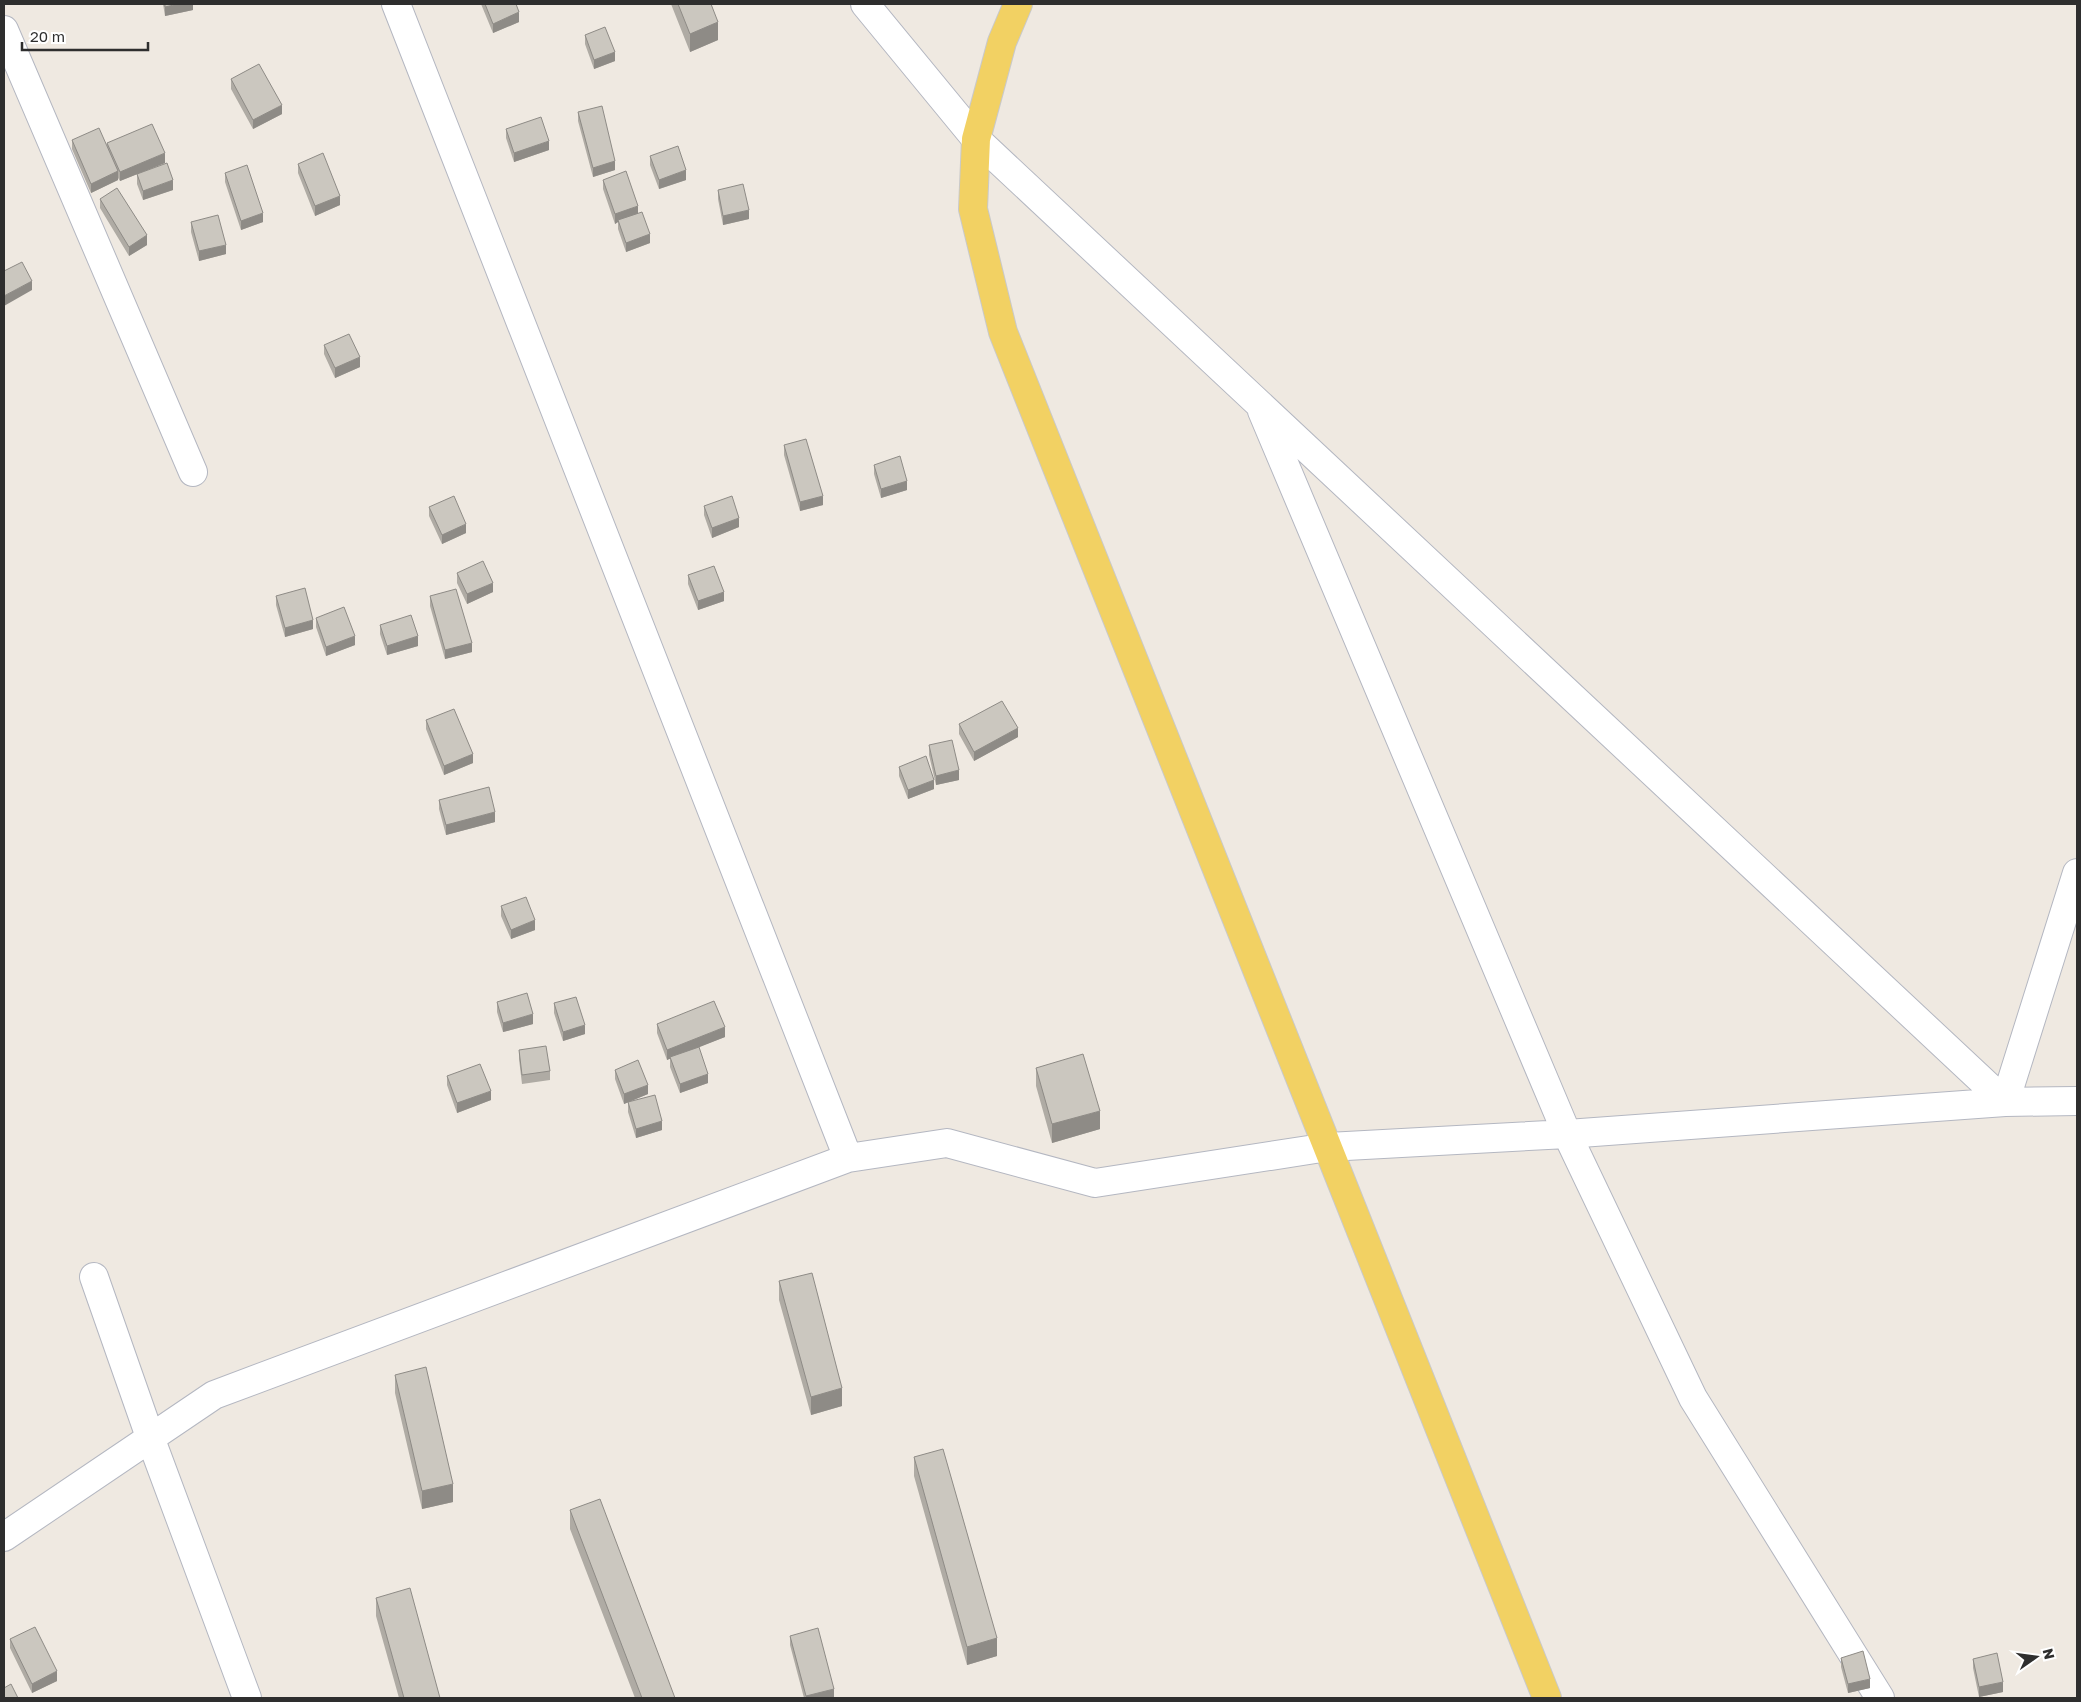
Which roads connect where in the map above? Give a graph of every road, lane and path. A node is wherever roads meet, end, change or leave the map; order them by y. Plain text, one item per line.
1 (396, 4) edge
2 (865, 4) edge
3 (1018, 4) edge
4 (4, 30) edge
5 (976, 139) junction
6 (1258, 403) junction
7 (193, 472) dead end
8 (2077, 873) edge
9 (2077, 1101) edge
10 (2005, 1102) junction
11 (1567, 1134) junction
12 (1328, 1148) junction
13 (848, 1158) junction
14 (94, 1278) dead end
15 (150, 1438) junction
16 (4, 1537) edge
17 (248, 1698) edge
18 (1547, 1698) edge
19 (1880, 1698) edge

1 - 13 street
2 - 5 street
3 - 5 main road
4 - 7 street
5 - 6 street
5 - 12 main road
6 - 10 street
6 - 11 street
8 - 10 street
9 - 10 street
10 - 11 street
11 - 12 street
11 - 19 street
12 - 13 street
12 - 18 main road
13 - 15 street
14 - 15 street
15 - 16 street
15 - 17 street

